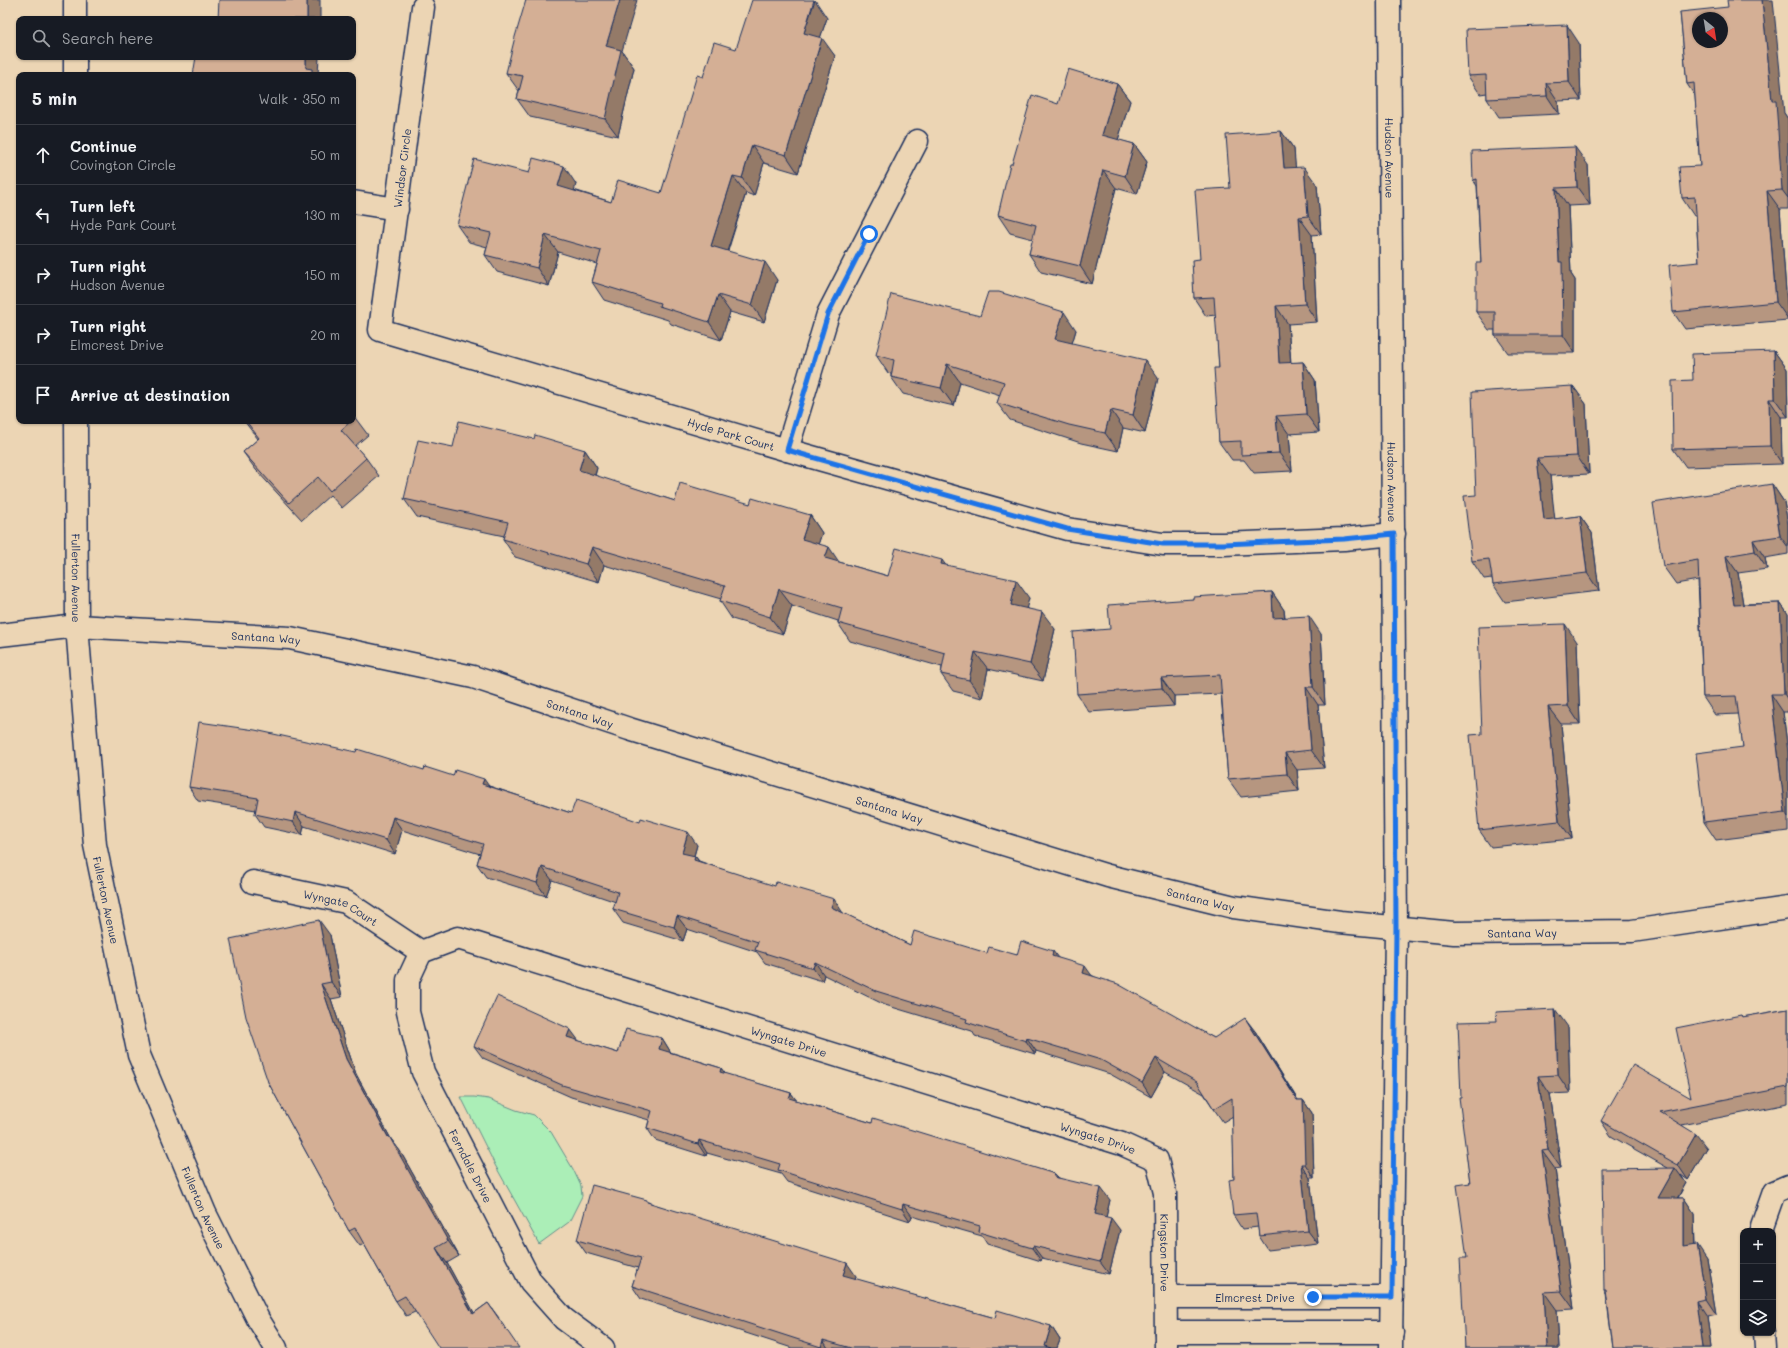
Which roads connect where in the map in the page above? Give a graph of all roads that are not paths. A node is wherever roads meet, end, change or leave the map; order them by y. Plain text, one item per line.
1 (75, 0) edge
2 (1389, 0) edge
3 (423, 6) dead end
4 (75, 16) edge
5 (75, 60) edge
6 (75, 72) edge
7 (917, 141) dead end
8 (356, 202) edge
9 (397, 209) junction
10 (380, 330) joint
11 (76, 424) edge
12 (787, 450) junction
13 (1394, 534) junction
14 (77, 626) junction
15 (0, 635) edge
16 (253, 882) dead end
17 (1788, 908) edge
18 (1396, 928) junction
19 (421, 952) junction
20 (1157, 1160) joint
21 (1781, 1189) edge
22 (1762, 1228) edge
23 (1166, 1296) junction
24 (1392, 1297) junction
25 (1765, 1336) edge
26 (1166, 1340) edge
27 (1392, 1340) edge
28 (276, 1348) edge
29 (603, 1348) edge
30 (1766, 1348) edge

1 - 4 street
2 - 13 street, Hudson Avenue
3 - 9 street, Windsor Circle
5 - 6 street
7 - 12 street
8 - 9 street
9 - 10 street, Windsor Circle
10 - 12 street, Hyde Park Court
11 - 14 street, Fullerton Avenue
12 - 13 street, Hyde Park Court
13 - 18 street, Hudson Avenue
14 - 15 street, Santana Way
14 - 18 street, Santana Way
14 - 28 street, Fullerton Avenue
16 - 19 street, Wyngate Court
17 - 18 street, Santana Way
18 - 24 street, Hudson Avenue
19 - 20 street, Wyngate Drive
19 - 29 street, Ferndale Drive
20 - 23 street, Kingston Drive
21 - 22 street
23 - 24 street, Elmcrest Drive
23 - 26 street, Kingston Drive
24 - 27 street, Hudson Avenue
25 - 30 street
26 - 27 street

